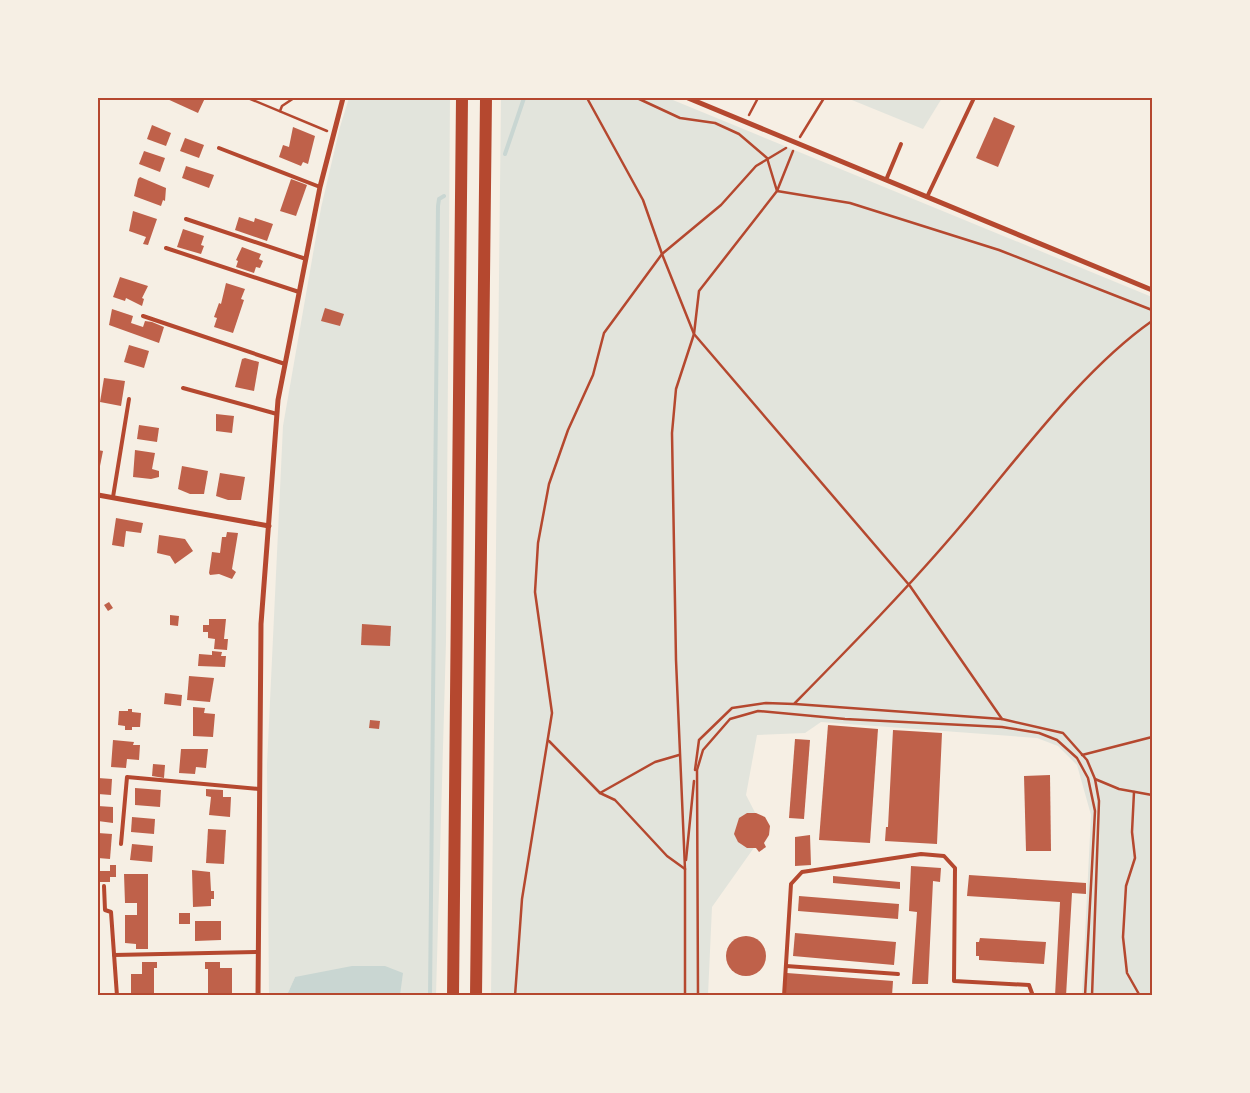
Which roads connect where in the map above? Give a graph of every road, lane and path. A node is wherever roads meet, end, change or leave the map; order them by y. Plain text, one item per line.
1 (248, 98) edge
2 (294, 98) edge
3 (343, 98) edge
4 (462, 98) edge
5 (486, 98) edge
6 (587, 98) edge
7 (637, 98) edge
8 (688, 98) edge
9 (758, 98) edge
10 (824, 98) edge
11 (974, 98) edge
12 (280, 111) junction
13 (746, 121) junction
14 (333, 133) junction
15 (796, 143) junction
16 (901, 144) dead end
17 (219, 148) dead end
18 (767, 158) junction
19 (886, 180) junction
20 (320, 187) junction
21 (778, 191) junction
22 (927, 197) junction
23 (186, 220) dead end
24 (166, 248) dead end
25 (662, 254) junction
26 (306, 259) junction
27 (1152, 290) edge
28 (299, 292) junction
29 (1152, 310) edge
30 (143, 316) dead end
31 (1152, 321) edge
32 (694, 334) junction
33 (285, 364) junction
34 (182, 388) dead end
35 (129, 398) dead end
36 (277, 414) junction
37 (98, 495) edge
38 (113, 497) junction
39 (269, 526) junction
40 (910, 586) junction
41 (794, 704) junction
42 (1002, 720) junction
43 (1152, 737) edge
44 (548, 740) junction
45 (679, 755) junction
46 (1082, 755) junction
47 (1095, 779) junction
48 (259, 789) junction
49 (1134, 792) junction
50 (600, 793) junction
51 (1152, 795) edge
52 (121, 844) dead end
53 (685, 869) junction
54 (104, 886) dead end
55 (257, 952) junction
56 (114, 955) junction
57 (786, 966) junction
58 (898, 974) dead end
59 (117, 996) edge
60 (258, 996) edge
61 (453, 996) edge
62 (476, 996) edge
63 (515, 996) edge
64 (685, 996) edge
65 (698, 996) edge
66 (784, 996) edge
67 (1033, 996) edge
68 (1085, 996) edge
69 (1092, 996) edge
70 (1140, 996) edge

1 - 12 path
2 - 12 path
3 - 14 street
4 - 61 main road
5 - 62 main road
6 - 25 path
7 - 18 path
8 - 13 street
9 - 13 path
10 - 15 path
11 - 22 lane
12 - 14 path
13 - 15 street
14 - 20 street
15 - 18 path
15 - 19 street
15 - 21 path
16 - 19 lane
17 - 20 lane
18 - 21 path
18 - 25 path
19 - 22 street
20 - 26 street
21 - 29 path
21 - 32 path
22 - 27 street
23 - 26 lane
24 - 28 lane
25 - 32 path
25 - 44 path
26 - 28 street
28 - 33 street
30 - 33 lane
31 - 40 path
32 - 40 path
32 - 45 path
33 - 36 street
34 - 36 lane
35 - 38 lane
36 - 39 street
37 - 38 street
38 - 39 street
39 - 48 street
40 - 41 path
40 - 42 path
41 - 42 path
41 - 53 path
42 - 46 path
43 - 46 path
44 - 50 path
44 - 63 path
45 - 50 path
45 - 53 path
46 - 47 path
47 - 49 path
47 - 69 path
48 - 52 lane
48 - 55 street
49 - 51 path
49 - 70 path
50 - 53 path
53 - 64 path
54 - 56 lane
55 - 56 lane
55 - 60 street
56 - 59 lane
57 - 58 lane
57 - 66 lane
57 - 67 lane
65 - 68 path

